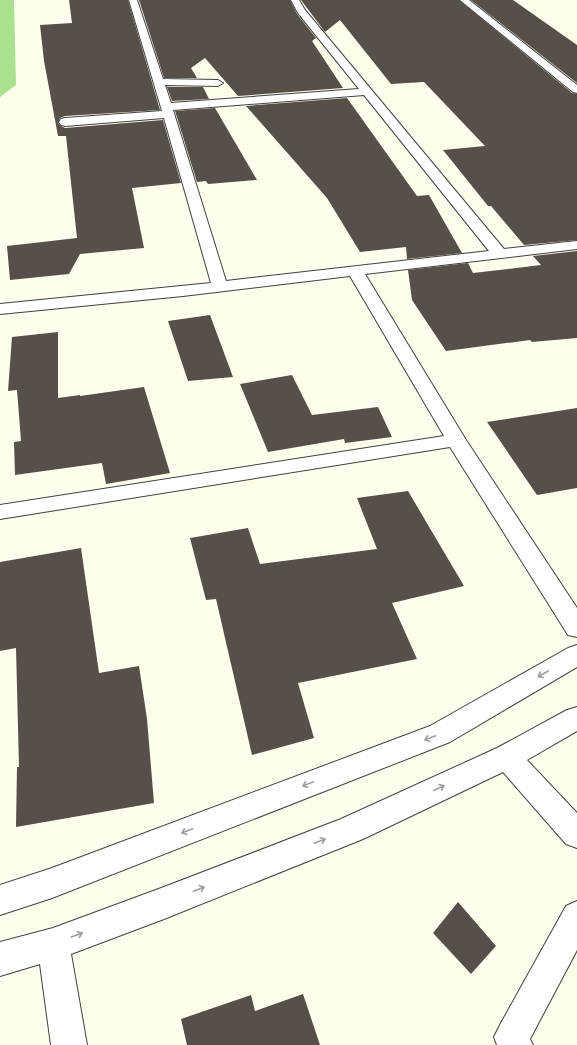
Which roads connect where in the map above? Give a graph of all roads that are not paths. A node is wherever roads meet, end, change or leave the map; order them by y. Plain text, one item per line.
1 (133, 0) edge
2 (295, 0) edge
3 (464, 0) edge
4 (159, 82) junction
5 (218, 83) dead end
6 (577, 90) edge
7 (366, 92) junction
8 (168, 110) junction
9 (65, 122) dead end
10 (577, 245) edge
11 (500, 254) junction
12 (355, 271) junction
13 (220, 286) junction
14 (0, 309) edge
15 (456, 440) junction
16 (0, 512) edge
17 (577, 628) edge
18 (577, 655) edge
19 (577, 718) edge
20 (507, 757) junction
21 (577, 834) edge
22 (0, 900) edge
23 (577, 918) edge
24 (53, 944) junction
25 (0, 958) edge
26 (69, 1045) edge
27 (515, 1045) edge

1 - 4 street
2 - 7 street
3 - 6 street
4 - 5 street
4 - 8 street
7 - 8 street
7 - 11 street
8 - 9 street
8 - 13 street
10 - 11 street
11 - 12 street
12 - 13 street
12 - 15 street
13 - 14 street
15 - 16 street
15 - 17 street
18 -> 22 street
19 - 20 street
20 - 21 street
24 -> 20 street
23 - 27 street
24 - 25 street
24 - 26 street

